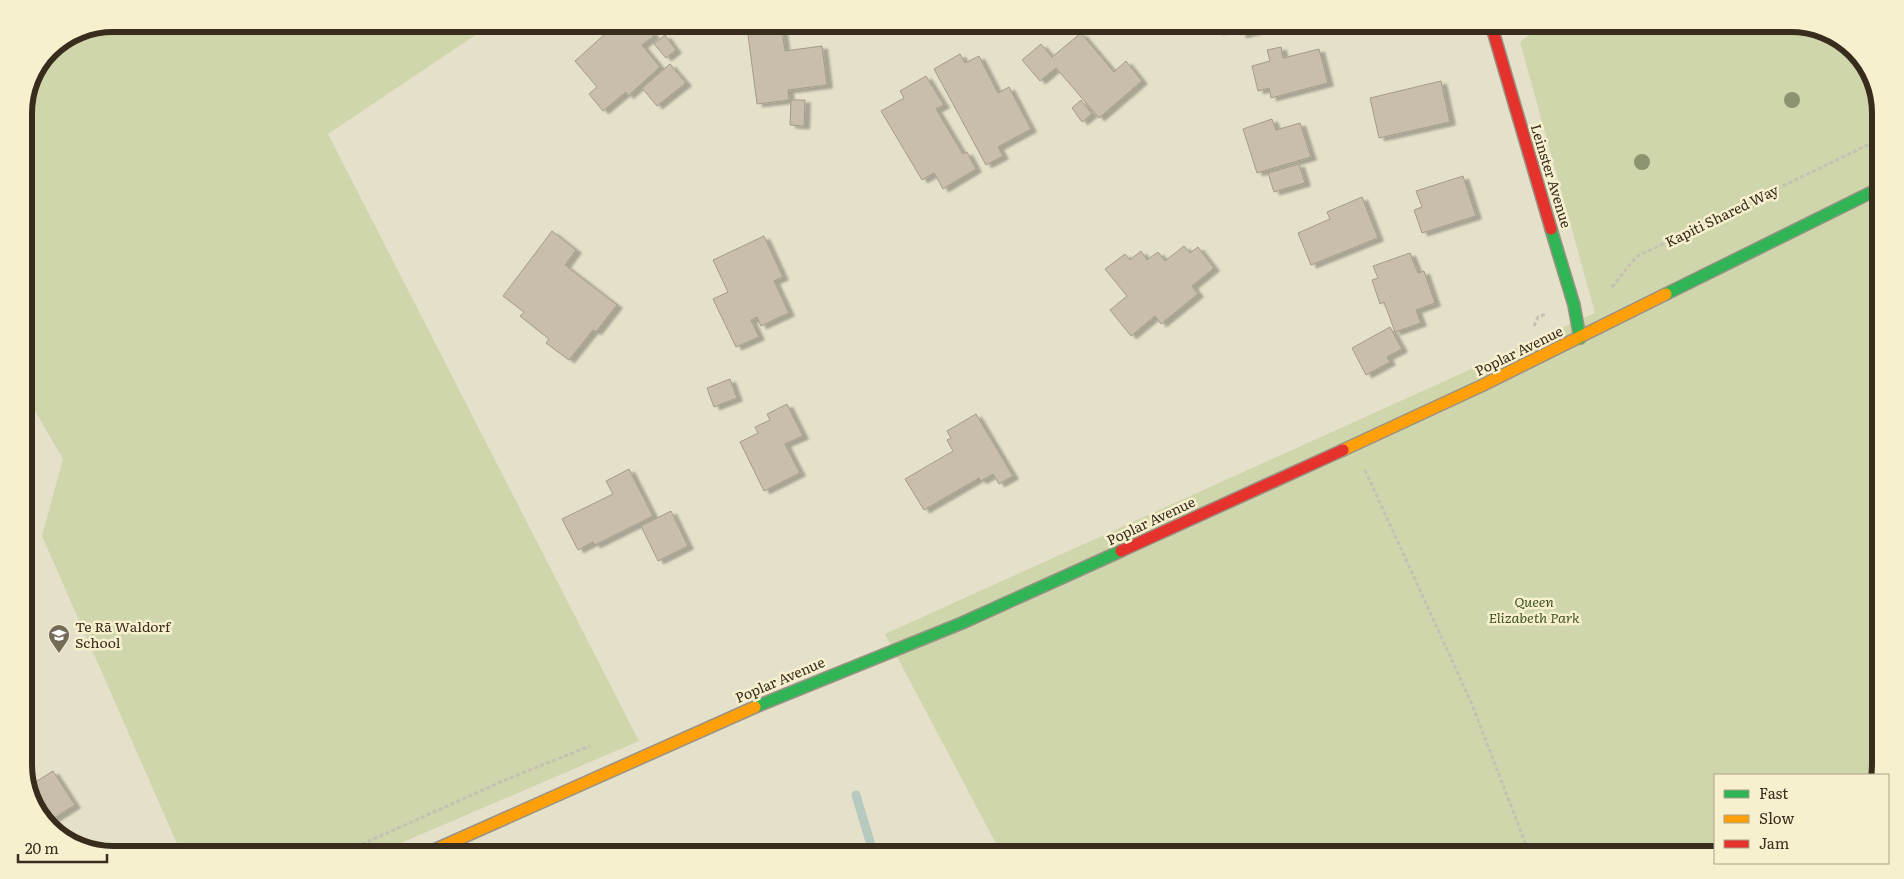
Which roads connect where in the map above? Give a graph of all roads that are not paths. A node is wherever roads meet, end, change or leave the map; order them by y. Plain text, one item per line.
1 (1492, 32) edge
2 (1871, 192) edge
3 (1580, 338) junction
4 (443, 846) edge

1 - 3 main road, Leinster Avenue
2 - 3 main road, Poplar Avenue
3 - 4 main road, Poplar Avenue

